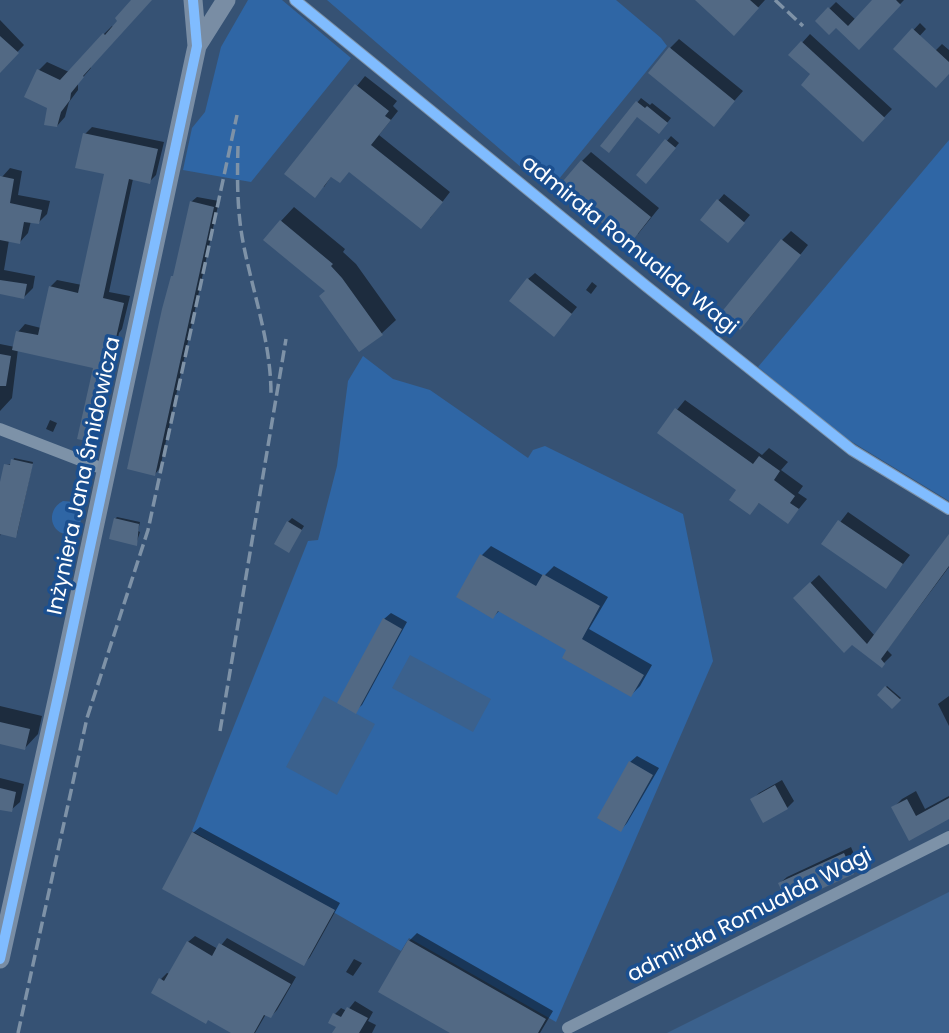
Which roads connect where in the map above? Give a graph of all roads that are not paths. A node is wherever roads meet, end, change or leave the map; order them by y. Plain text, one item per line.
1 (193, 0) edge
2 (226, 0) edge
3 (295, 0) edge
4 (197, 46) junction
5 (0, 429) edge
6 (106, 470) junction
7 (949, 509) edge
8 (949, 837) edge
9 (0, 959) edge
10 (568, 1028) dead end

1 - 4 street, Inżyniera Jana Śmidowicza
2 - 4 street, Inżyniera Jana Śmidowicza
3 - 7 street, admirała Romualda Wagi
4 - 6 street, Inżyniera Jana Śmidowicza
5 - 6 street
6 - 9 street, Inżyniera Jana Śmidowicza
8 - 10 street, admirała Romualda Wagi

